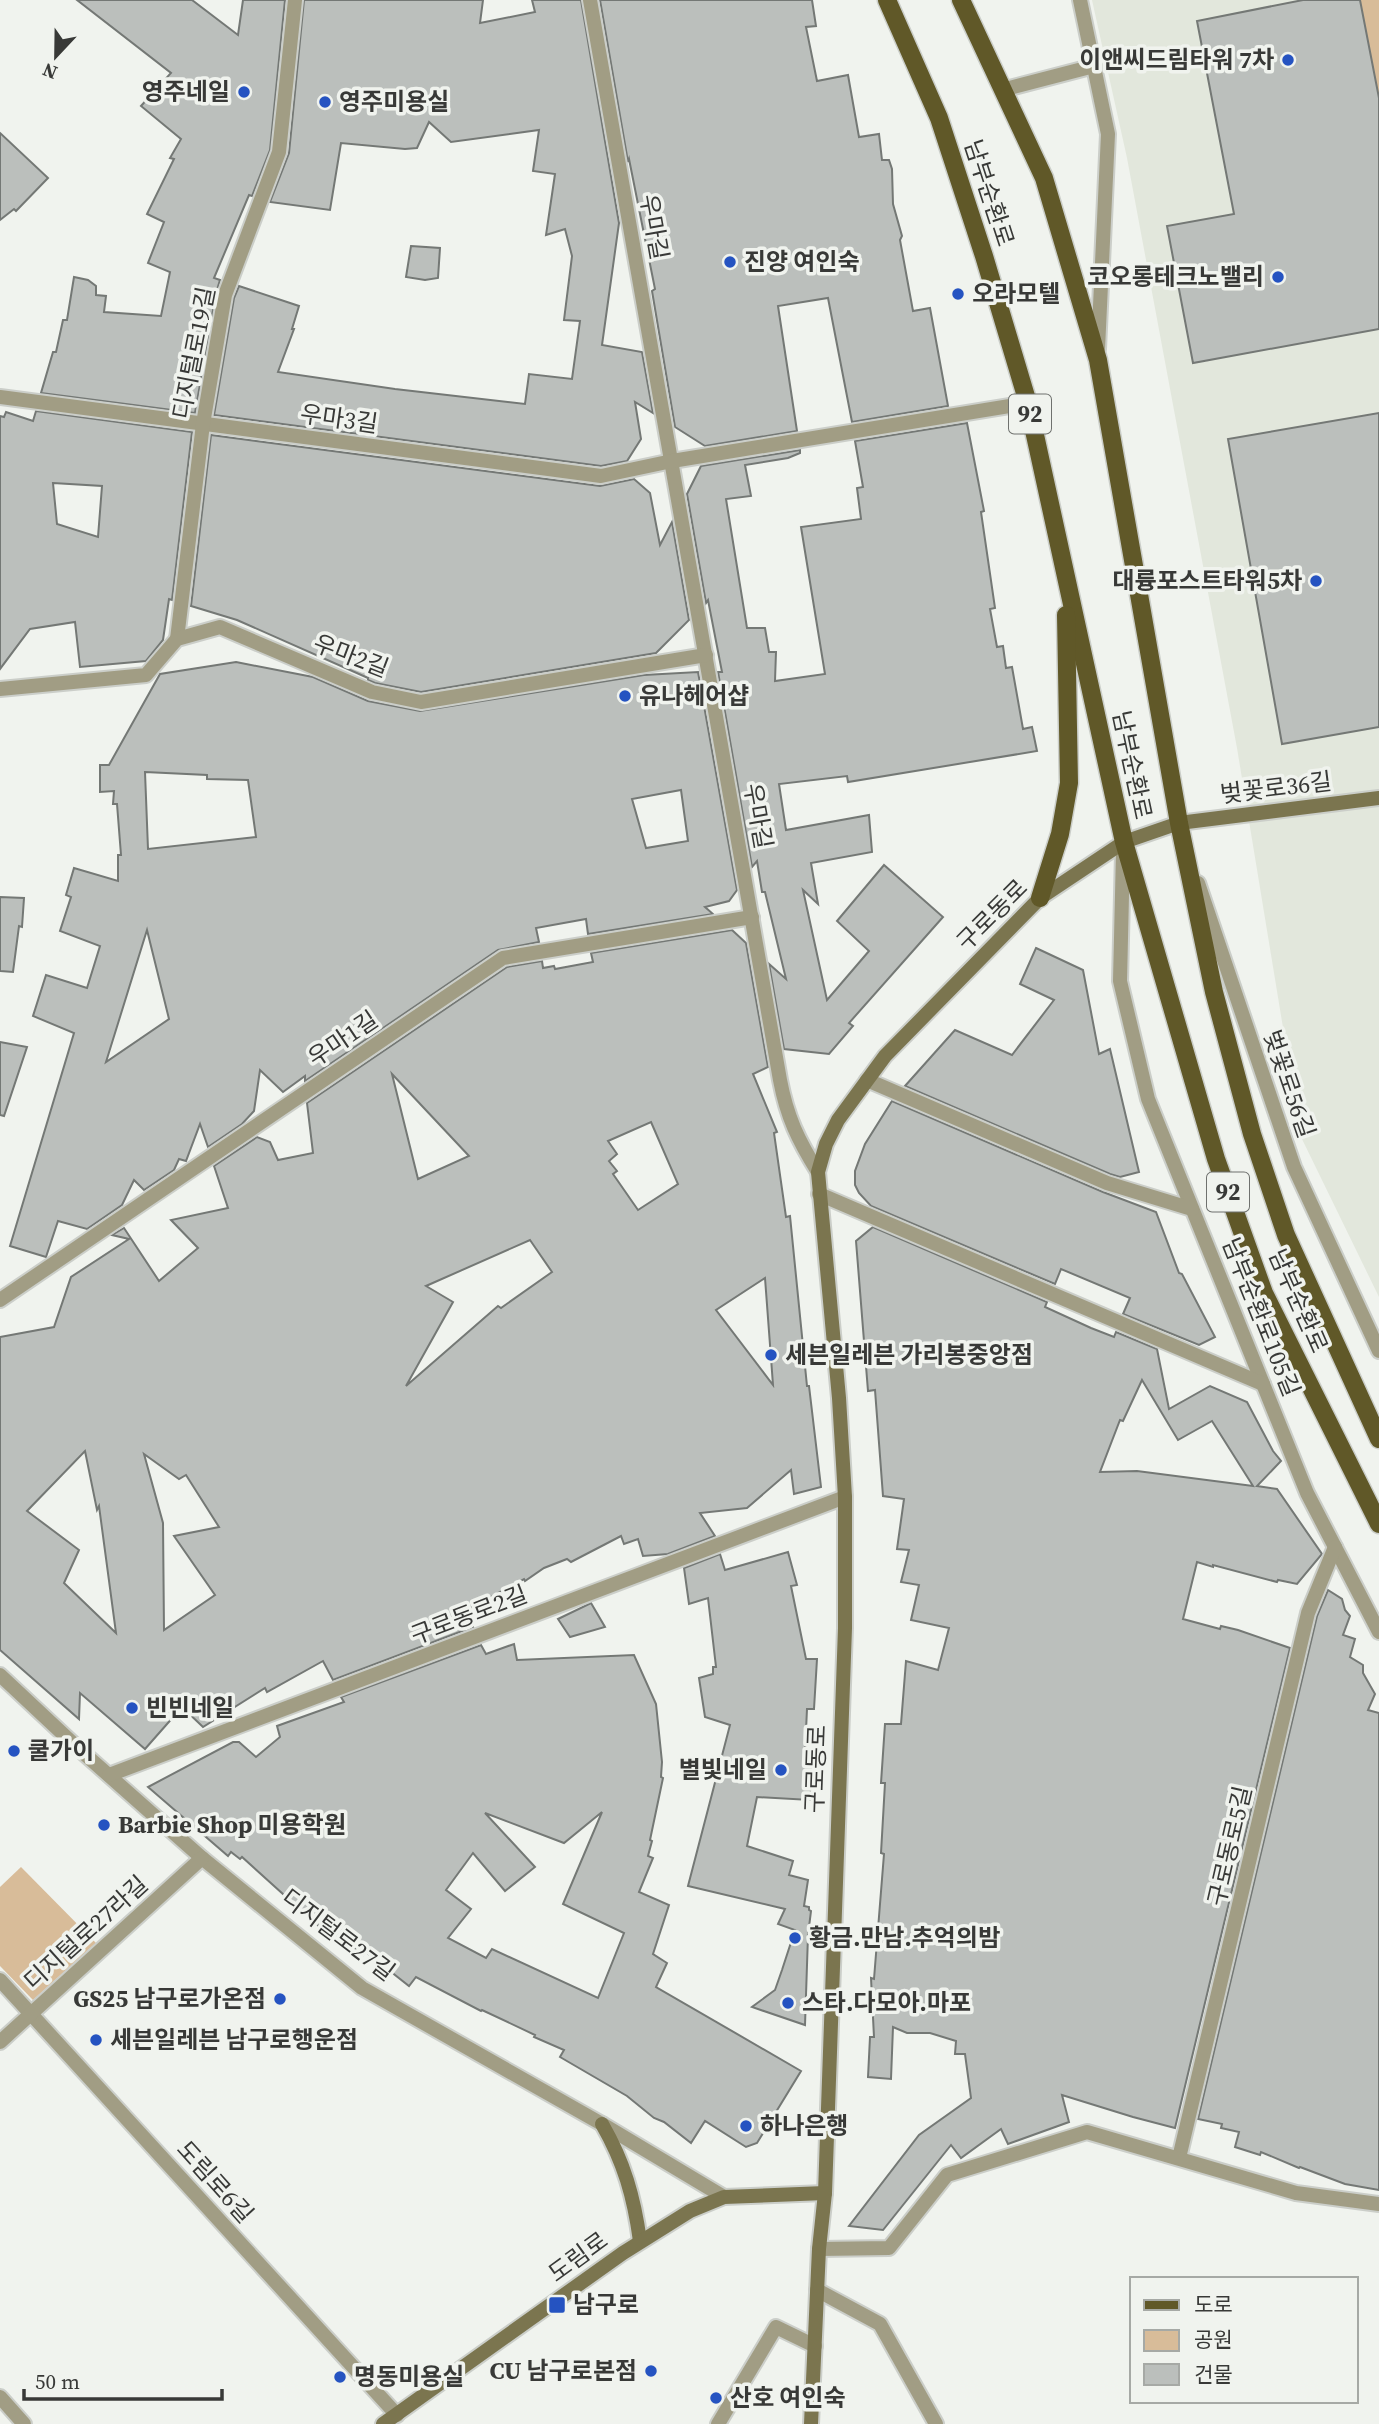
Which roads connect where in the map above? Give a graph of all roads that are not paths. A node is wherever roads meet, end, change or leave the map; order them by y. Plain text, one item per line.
1 (295, 0) edge
2 (590, 0) edge
3 (887, 0) edge
4 (961, 0) edge
5 (1080, 0) edge
6 (1094, 66) junction
7 (1002, 90) junction
8 (1098, 360) junction
9 (0, 397) edge
10 (1028, 403) junction
11 (203, 424) junction
12 (672, 461) junction
13 (1064, 569) junction
14 (177, 639) junction
15 (706, 655) junction
16 (0, 689) edge
17 (1379, 798) edge
18 (1179, 823) junction
19 (1124, 842) junction
20 (1040, 898) junction
21 (752, 917) junction
22 (867, 1080) junction
23 (818, 1172) junction
24 (820, 1194) junction
25 (1192, 1209) junction
26 (0, 1300) edge
27 (1379, 1352) edge
28 (1263, 1384) junction
29 (1379, 1439) edge
30 (845, 1497) junction
31 (1379, 1524) edge
32 (1335, 1547) junction
33 (1379, 1632) edge
34 (0, 1675) edge
35 (109, 1775) junction
36 (202, 1858) junction
37 (0, 1980) edge
38 (31, 2014) junction
39 (0, 2042) edge
40 (603, 2123) junction
41 (1179, 2158) junction
42 (825, 2193) junction
43 (724, 2197) junction
44 (1379, 2204) edge
45 (640, 2241) junction
46 (819, 2249) junction
47 (817, 2290) junction
48 (816, 2346) junction
49 (0, 2397) edge
50 (397, 2415) junction
51 (24, 2424) edge
52 (383, 2424) edge
53 (718, 2424) edge
54 (811, 2424) edge
55 (936, 2424) edge

1 - 11 street, 디지털로19길
2 - 12 street, 우마길
3 - 10 main road, 남부순환로 / 92
4 - 7 main road, 남부순환로 / 92
5 - 6 street
6 - 7 street
6 - 8 street
7 - 8 main road, 남부순환로 / 92
8 - 18 main road, 남부순환로 / 92
9 - 11 street, 우마3길
10 - 12 street
10 - 13 main road, 남부순환로 / 92
11 - 12 street, 우마3길
11 - 14 street, 디지털로19길
12 - 15 street, 우마길
13 - 19 main road, 남부순환로 / 92
13 - 20 main road
14 - 15 street, 우마2길
14 - 16 street
15 - 21 street, 우마길
17 - 18 main road, 벚꽃로36길
18 - 19 main road, 구로동로
18 - 27 street, 벚꽃로56길
18 - 29 main road, 남부순환로 / 92
19 - 20 main road, 구로동로
19 - 25 street, 남부순환로105길
19 - 31 main road, 남부순환로 / 92
20 - 22 main road, 구로동로
21 - 23 street, 우마길
21 - 26 street, 우마1길
22 - 23 main road, 구로동로
22 - 25 street
23 - 24 main road, 구로동로
24 - 28 street
24 - 30 main road, 구로동로
25 - 28 street, 남부순환로105길
28 - 32 street, 남부순환로105길
30 - 35 street, 구로동로2길
30 - 42 main road, 구로동로
32 - 33 street, 남부순환로105길
32 - 41 street, 구로동로5길
34 - 35 street, 디지털로27길
35 - 36 street, 디지털로27길
36 - 38 street, 디지털로27라길
36 - 40 street, 디지털로27길
37 - 38 street, 도림로6길
38 - 39 street, 디지털로27라길
38 - 50 street, 도림로6길
40 - 43 street, 디지털로27길
40 - 45 main road
41 - 44 street
41 - 46 street
42 - 43 main road, 도림로
42 - 46 main road, 구로동로
43 - 45 main road, 도림로
45 - 50 main road, 도림로
46 - 47 main road, 구로동로
47 - 48 main road, 구로동로
47 - 55 street
48 - 53 street
48 - 54 main road, 구로동로
49 - 51 street
50 - 52 main road, 도림로

